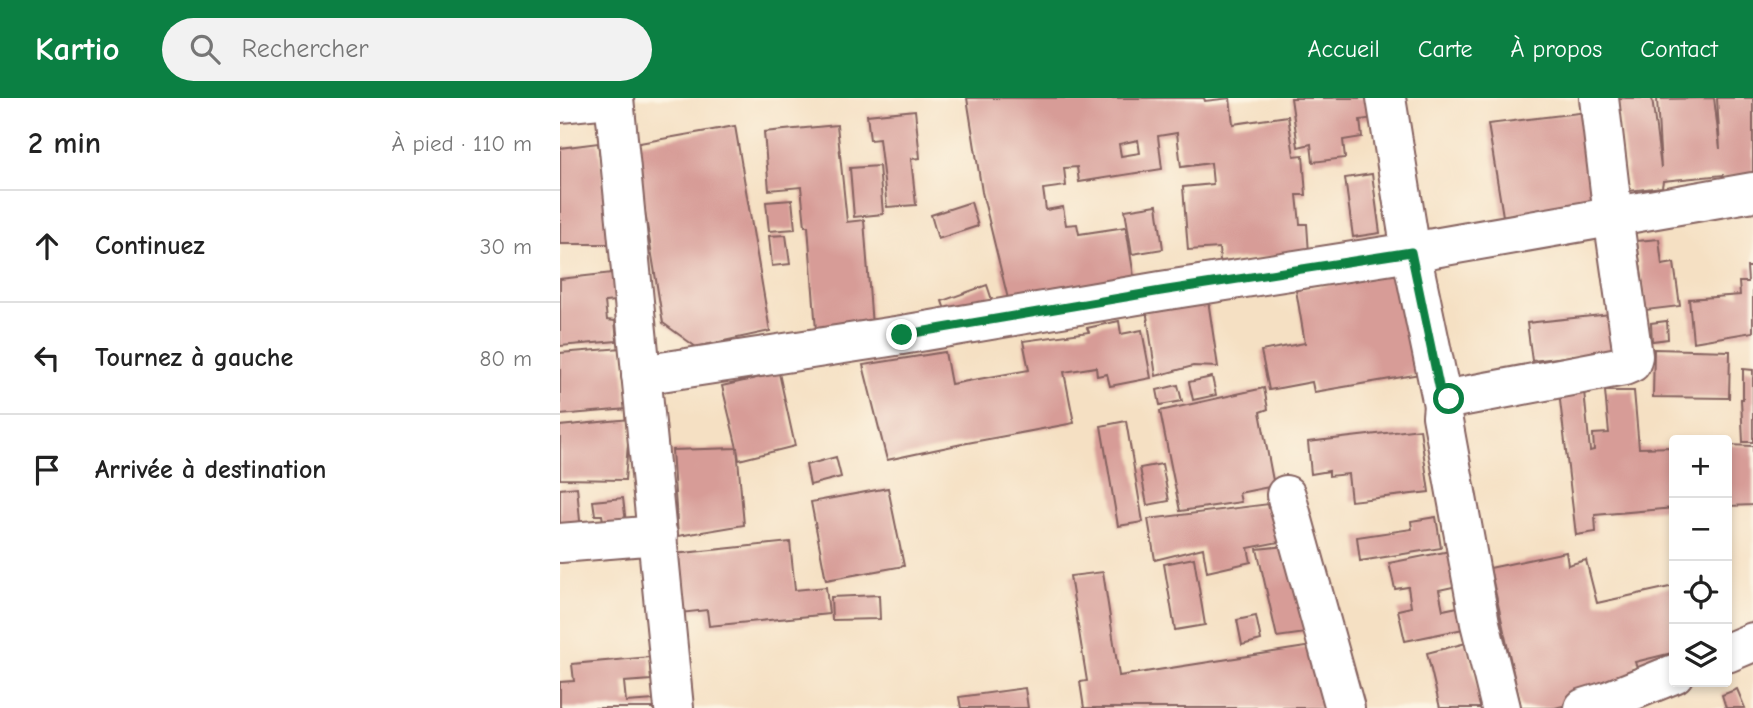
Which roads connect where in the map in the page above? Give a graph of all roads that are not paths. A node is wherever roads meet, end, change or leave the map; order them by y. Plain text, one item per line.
1 (608, 98) edge
2 (614, 98) edge
3 (1386, 98) edge
4 (1599, 98) edge
5 (560, 103) edge
6 (1753, 192) edge
7 (1613, 216) junction
8 (1411, 252) junction
9 (641, 375) junction
10 (1443, 405) junction
11 (1286, 495) dead end
12 (658, 535) junction
13 (560, 543) edge
14 (1753, 642) edge
15 (1732, 651) edge
16 (1669, 676) edge
17 (674, 708) edge
18 (1345, 708) edge
19 (1501, 708) edge
20 (1584, 708) edge

1 - 5 street
2 - 9 street
3 - 8 street
4 - 7 street
6 - 7 street
7 - 8 street
7 - 10 street
8 - 9 street
8 - 10 street
9 - 12 street
10 - 19 street
11 - 18 street
12 - 13 street
12 - 17 street
14 - 15 street
16 - 20 street

